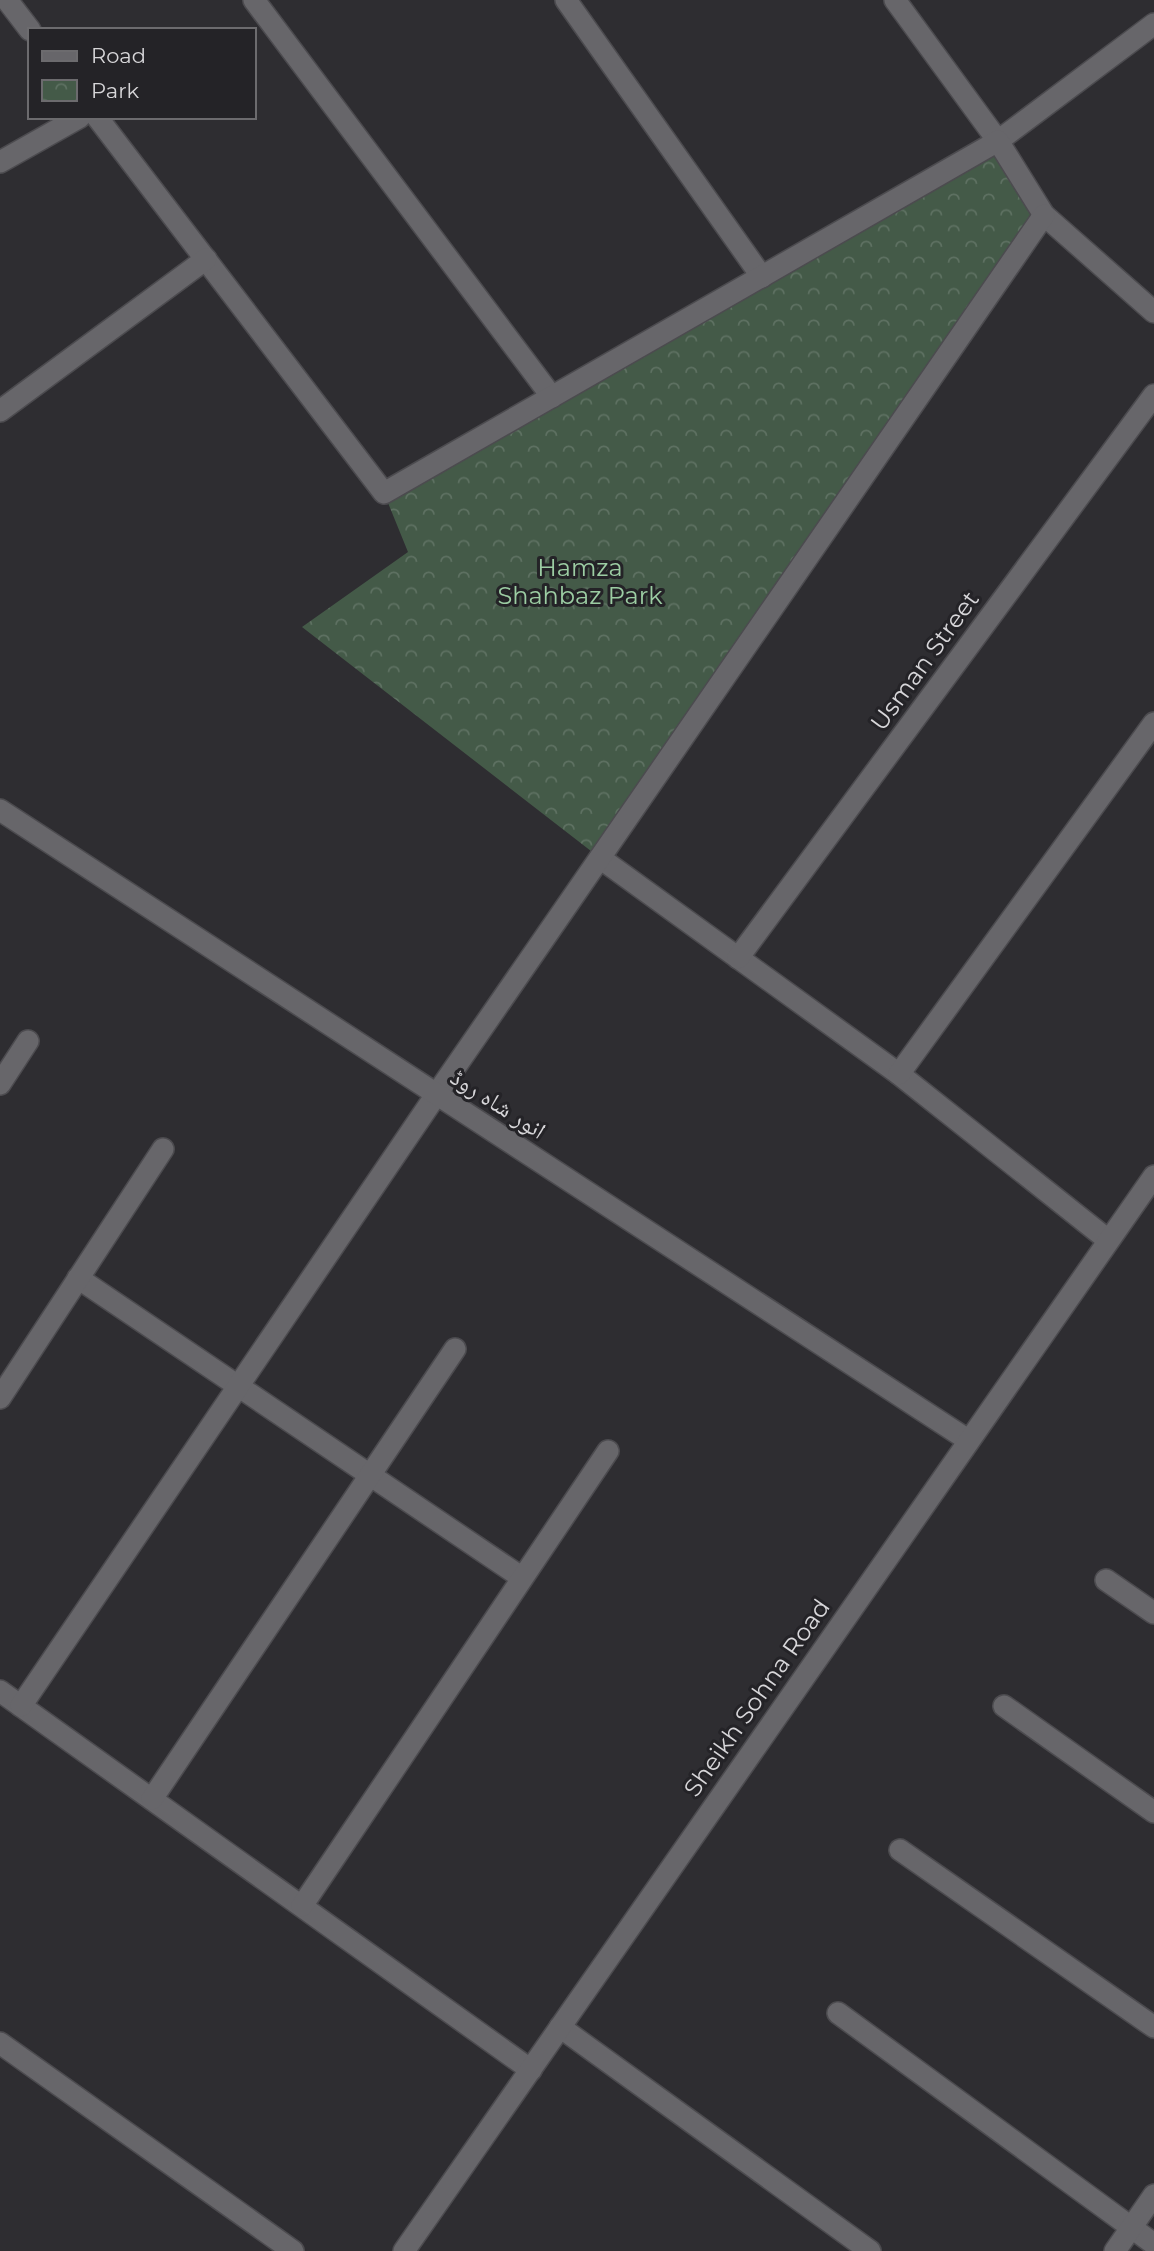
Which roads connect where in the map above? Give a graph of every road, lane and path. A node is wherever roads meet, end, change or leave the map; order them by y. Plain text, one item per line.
1 (7, 0) edge
2 (254, 0) edge
3 (566, 0) edge
4 (895, 0) edge
5 (1154, 24) edge
6 (28, 28) edge
7 (76, 119) edge
8 (99, 119) edge
9 (998, 141) junction
10 (0, 162) edge
11 (1044, 215) junction
12 (205, 259) junction
13 (762, 277) junction
14 (1154, 312) edge
15 (1154, 395) edge
16 (552, 397) junction
17 (0, 411) edge
18 (1154, 723) edge
19 (0, 810) edge
20 (600, 858) junction
21 (738, 958) junction
22 (28, 1041) dead end
23 (899, 1074) junction
24 (0, 1084) edge
25 (436, 1095) junction
26 (163, 1149) dead end
27 (1154, 1175) edge
28 (1108, 1240) junction
29 (78, 1278) junction
30 (455, 1349) dead end
31 (237, 1387) junction
32 (0, 1398) edge
33 (968, 1440) junction
34 (608, 1451) dead end
35 (370, 1476) junction
36 (521, 1577) junction
37 (1107, 1580) dead end
38 (1154, 1613) edge
39 (0, 1691) edge
40 (21, 1706) junction
41 (1004, 1706) dead end
42 (152, 1799) junction
43 (1154, 1812) edge
44 (900, 1850) dead end
45 (302, 1906) junction
46 (838, 2013) dead end
47 (560, 2027) junction
48 (1154, 2027) edge
49 (0, 2043) edge
50 (531, 2070) junction
51 (1154, 2195) edge
52 (1130, 2228) junction
53 (1154, 2244) edge
54 (293, 2251) edge
55 (404, 2251) edge
56 (870, 2251) edge
57 (1115, 2251) edge

1 - 6 street
2 - 16 street
3 - 13 street
4 - 9 street
5 - 9 street
7 - 10 street
8 - 12 street
9 - 11 street
9 - 13 street
11 - 14 street
11 - 20 street
12 - 16 street
12 - 17 street
13 - 16 street
15 - 21 street, Usman Street
18 - 23 street
19 - 25 street, انور شاہ روڈ
20 - 21 street
20 - 25 street
21 - 23 street
22 - 24 street
23 - 28 street
25 - 31 street
25 - 33 street, انور شاہ روڈ
26 - 29 street
27 - 28 street, Sheikh Sohna Road
28 - 33 street, Sheikh Sohna Road
29 - 31 street
29 - 32 street
30 - 35 street
31 - 35 street
31 - 40 street
33 - 47 street, Sheikh Sohna Road
34 - 36 street
35 - 36 street
35 - 42 street
36 - 45 street
37 - 38 street
39 - 40 street
40 - 42 street
41 - 43 street
42 - 45 street
44 - 48 street
45 - 50 street
46 - 52 street
47 - 50 street, Sheikh Sohna Road
47 - 56 street
49 - 54 street
50 - 55 street, Sheikh Sohna Road
51 - 52 street
52 - 53 street
52 - 57 street

